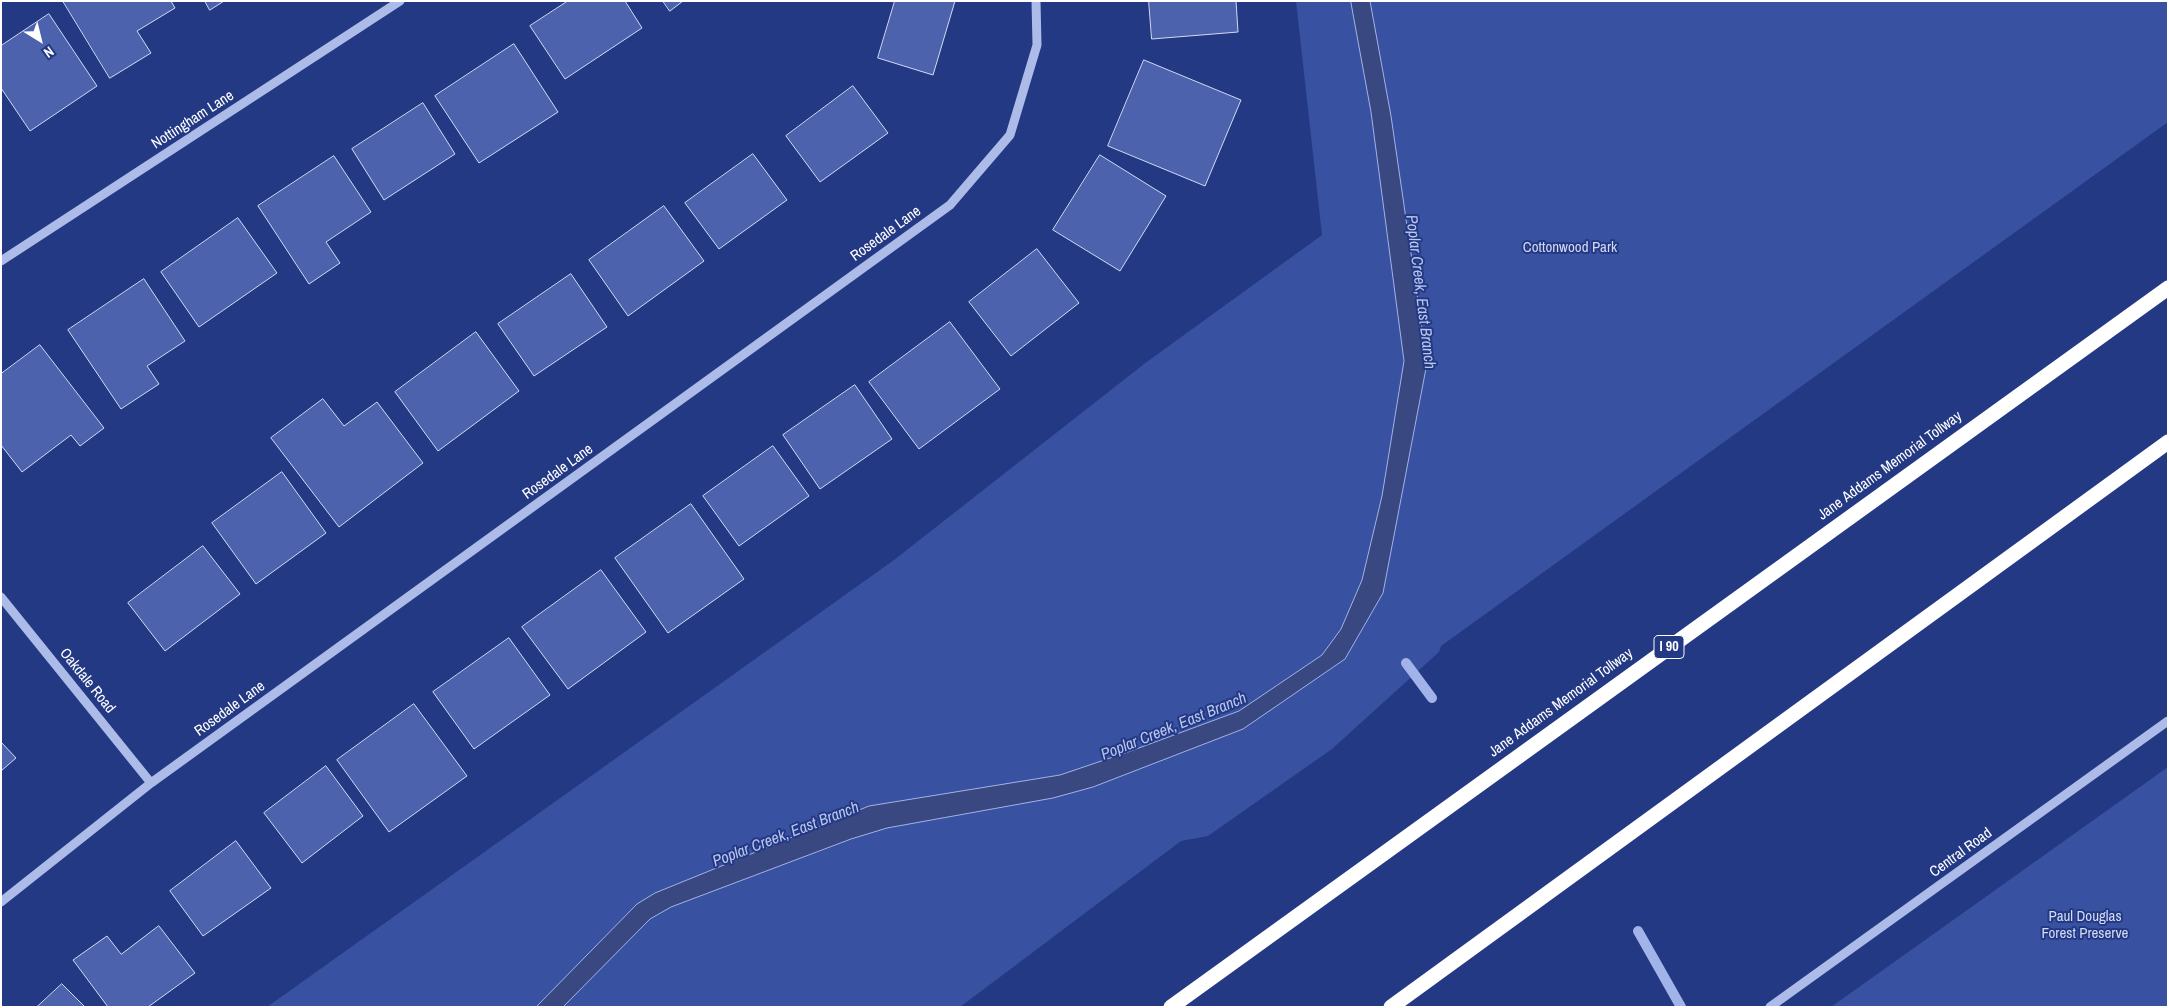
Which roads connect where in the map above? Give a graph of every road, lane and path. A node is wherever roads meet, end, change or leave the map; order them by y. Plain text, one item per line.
1 (400, 1) edge
2 (1036, 1) edge
3 (1, 261) edge
4 (2168, 288) edge
5 (2168, 442) edge
6 (1, 597) edge
7 (2168, 721) edge
8 (151, 783) junction
9 (1, 902) edge
10 (1171, 1007) edge
11 (1391, 1007) edge
12 (1770, 1007) edge

1 - 3 street, Nottingham Lane
2 - 8 street, Rosedale Lane
4 - 10 highway, Jane Addams Memorial Tollway / I 90
5 - 11 highway
6 - 8 street, Oakdale Road
7 - 12 street, Central Road
8 - 9 street, Rosedale Lane

